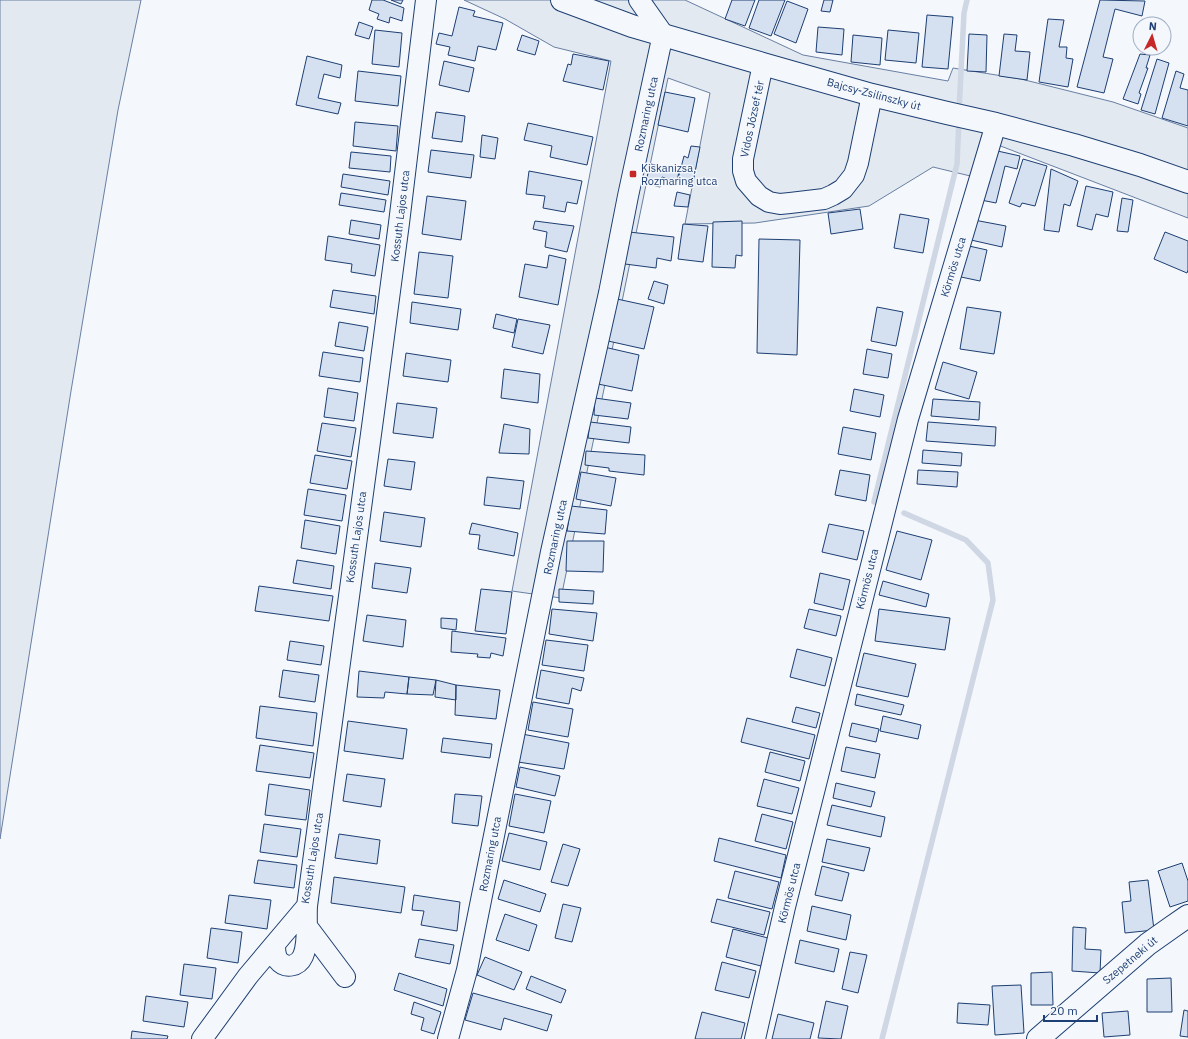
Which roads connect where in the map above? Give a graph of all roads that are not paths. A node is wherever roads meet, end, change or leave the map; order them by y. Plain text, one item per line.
1 (426, 0) edge
2 (562, 0) edge
3 (639, 0) edge
4 (663, 34) junction
5 (763, 64) junction
6 (872, 95) junction
7 (996, 124) junction
8 (1188, 182) edge
9 (306, 916) junction
10 (1188, 916) edge
11 (275, 945) junction
12 (345, 977) dead end
13 (202, 1039) edge
14 (448, 1039) edge
15 (755, 1039) edge
16 (1038, 1039) edge

1 - 9 street, Kossuth Lajos utca
2 - 4 main road, Bajcsy-Zsilinszky út
3 - 4 street
4 - 5 main road, Bajcsy-Zsilinszky út
4 - 14 street, Rozmaring utca
5 - 6 main road, Bajcsy-Zsilinszky út
5 - 6 street, Vidos József tér
6 - 7 main road, Bajcsy-Zsilinszky út
7 - 8 main road, Bajcsy-Zsilinszky út
7 - 15 street, Körmös utca
9 - 11 street, Kossuth Lajos utca
9 - 11 street
9 - 12 street
10 - 16 main road, Szepetneki út
11 - 13 street, Kossuth Lajos utca

